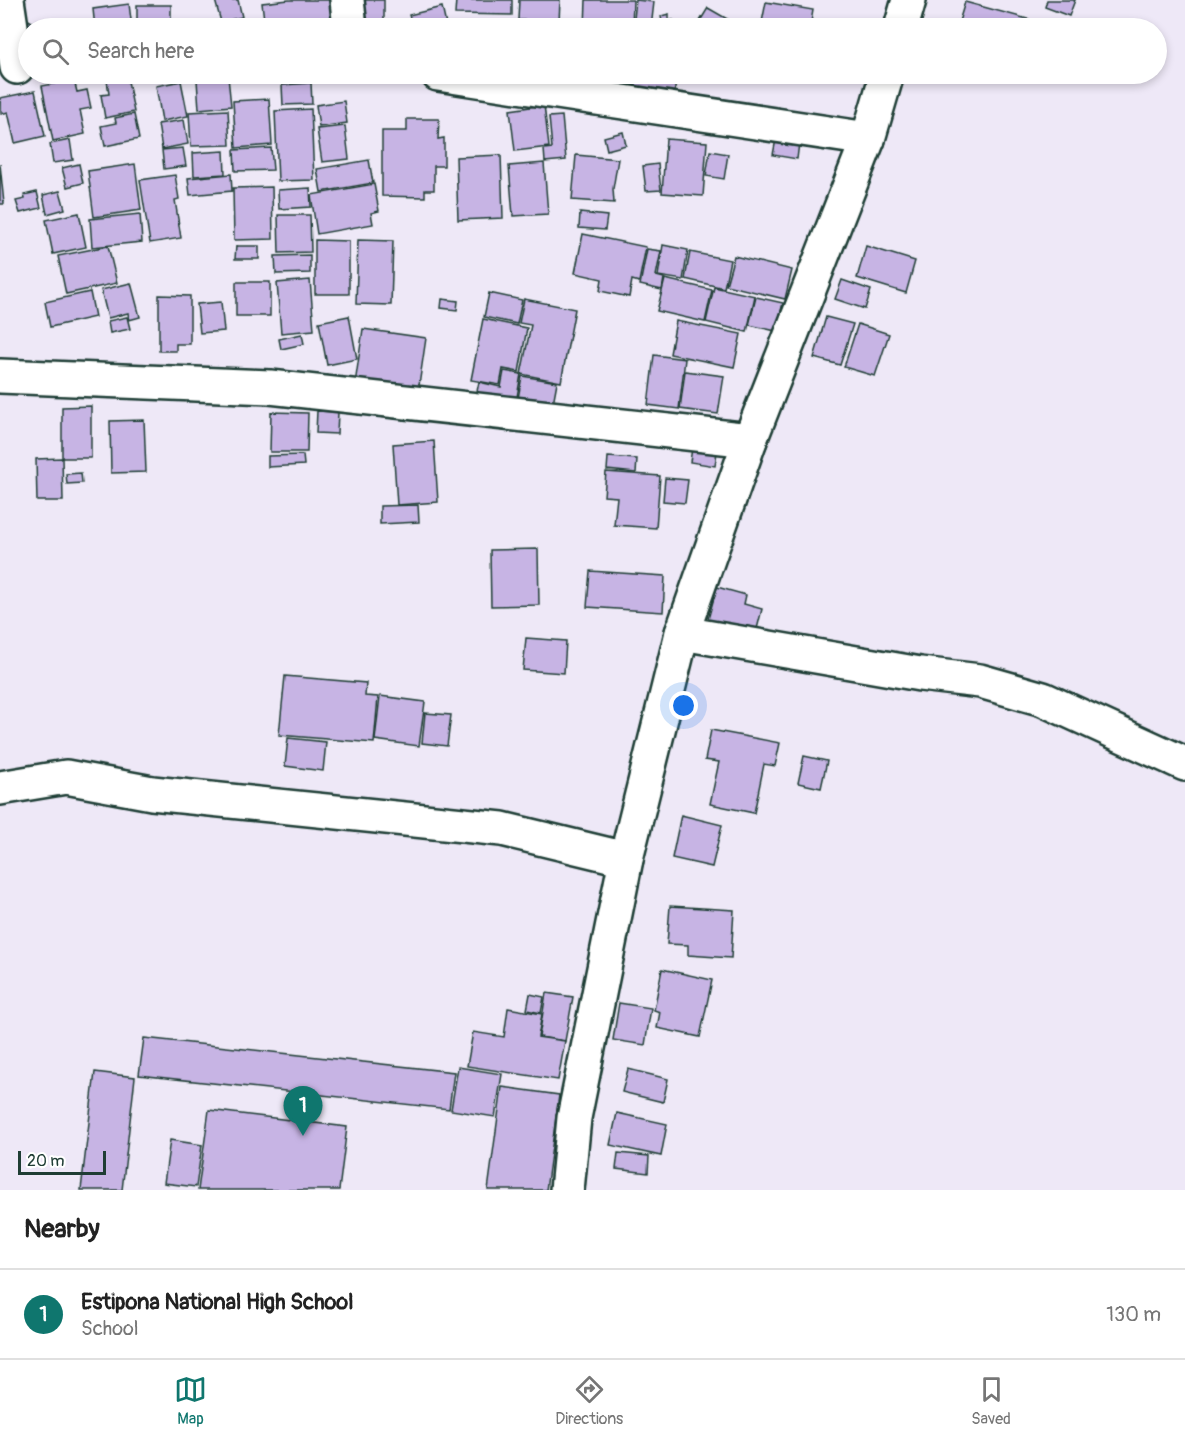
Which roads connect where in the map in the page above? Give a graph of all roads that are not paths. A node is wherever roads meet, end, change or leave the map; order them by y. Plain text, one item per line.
1 (7, 0) edge
2 (347, 0) edge
3 (909, 0) edge
4 (349, 18) edge
5 (904, 18) edge
6 (15, 68) edge
7 (504, 84) edge
8 (885, 84) edge
9 (868, 139) junction
10 (0, 376) edge
11 (750, 440) junction
12 (682, 633) junction
13 (1185, 764) edge
14 (0, 788) edge
15 (626, 859) junction
16 (567, 1190) edge

1 - 6 street
2 - 4 street
3 - 5 street
7 - 9 street
8 - 9 street
9 - 11 street
10 - 11 street
11 - 12 street
12 - 13 street
12 - 15 street
14 - 15 street
15 - 16 street

